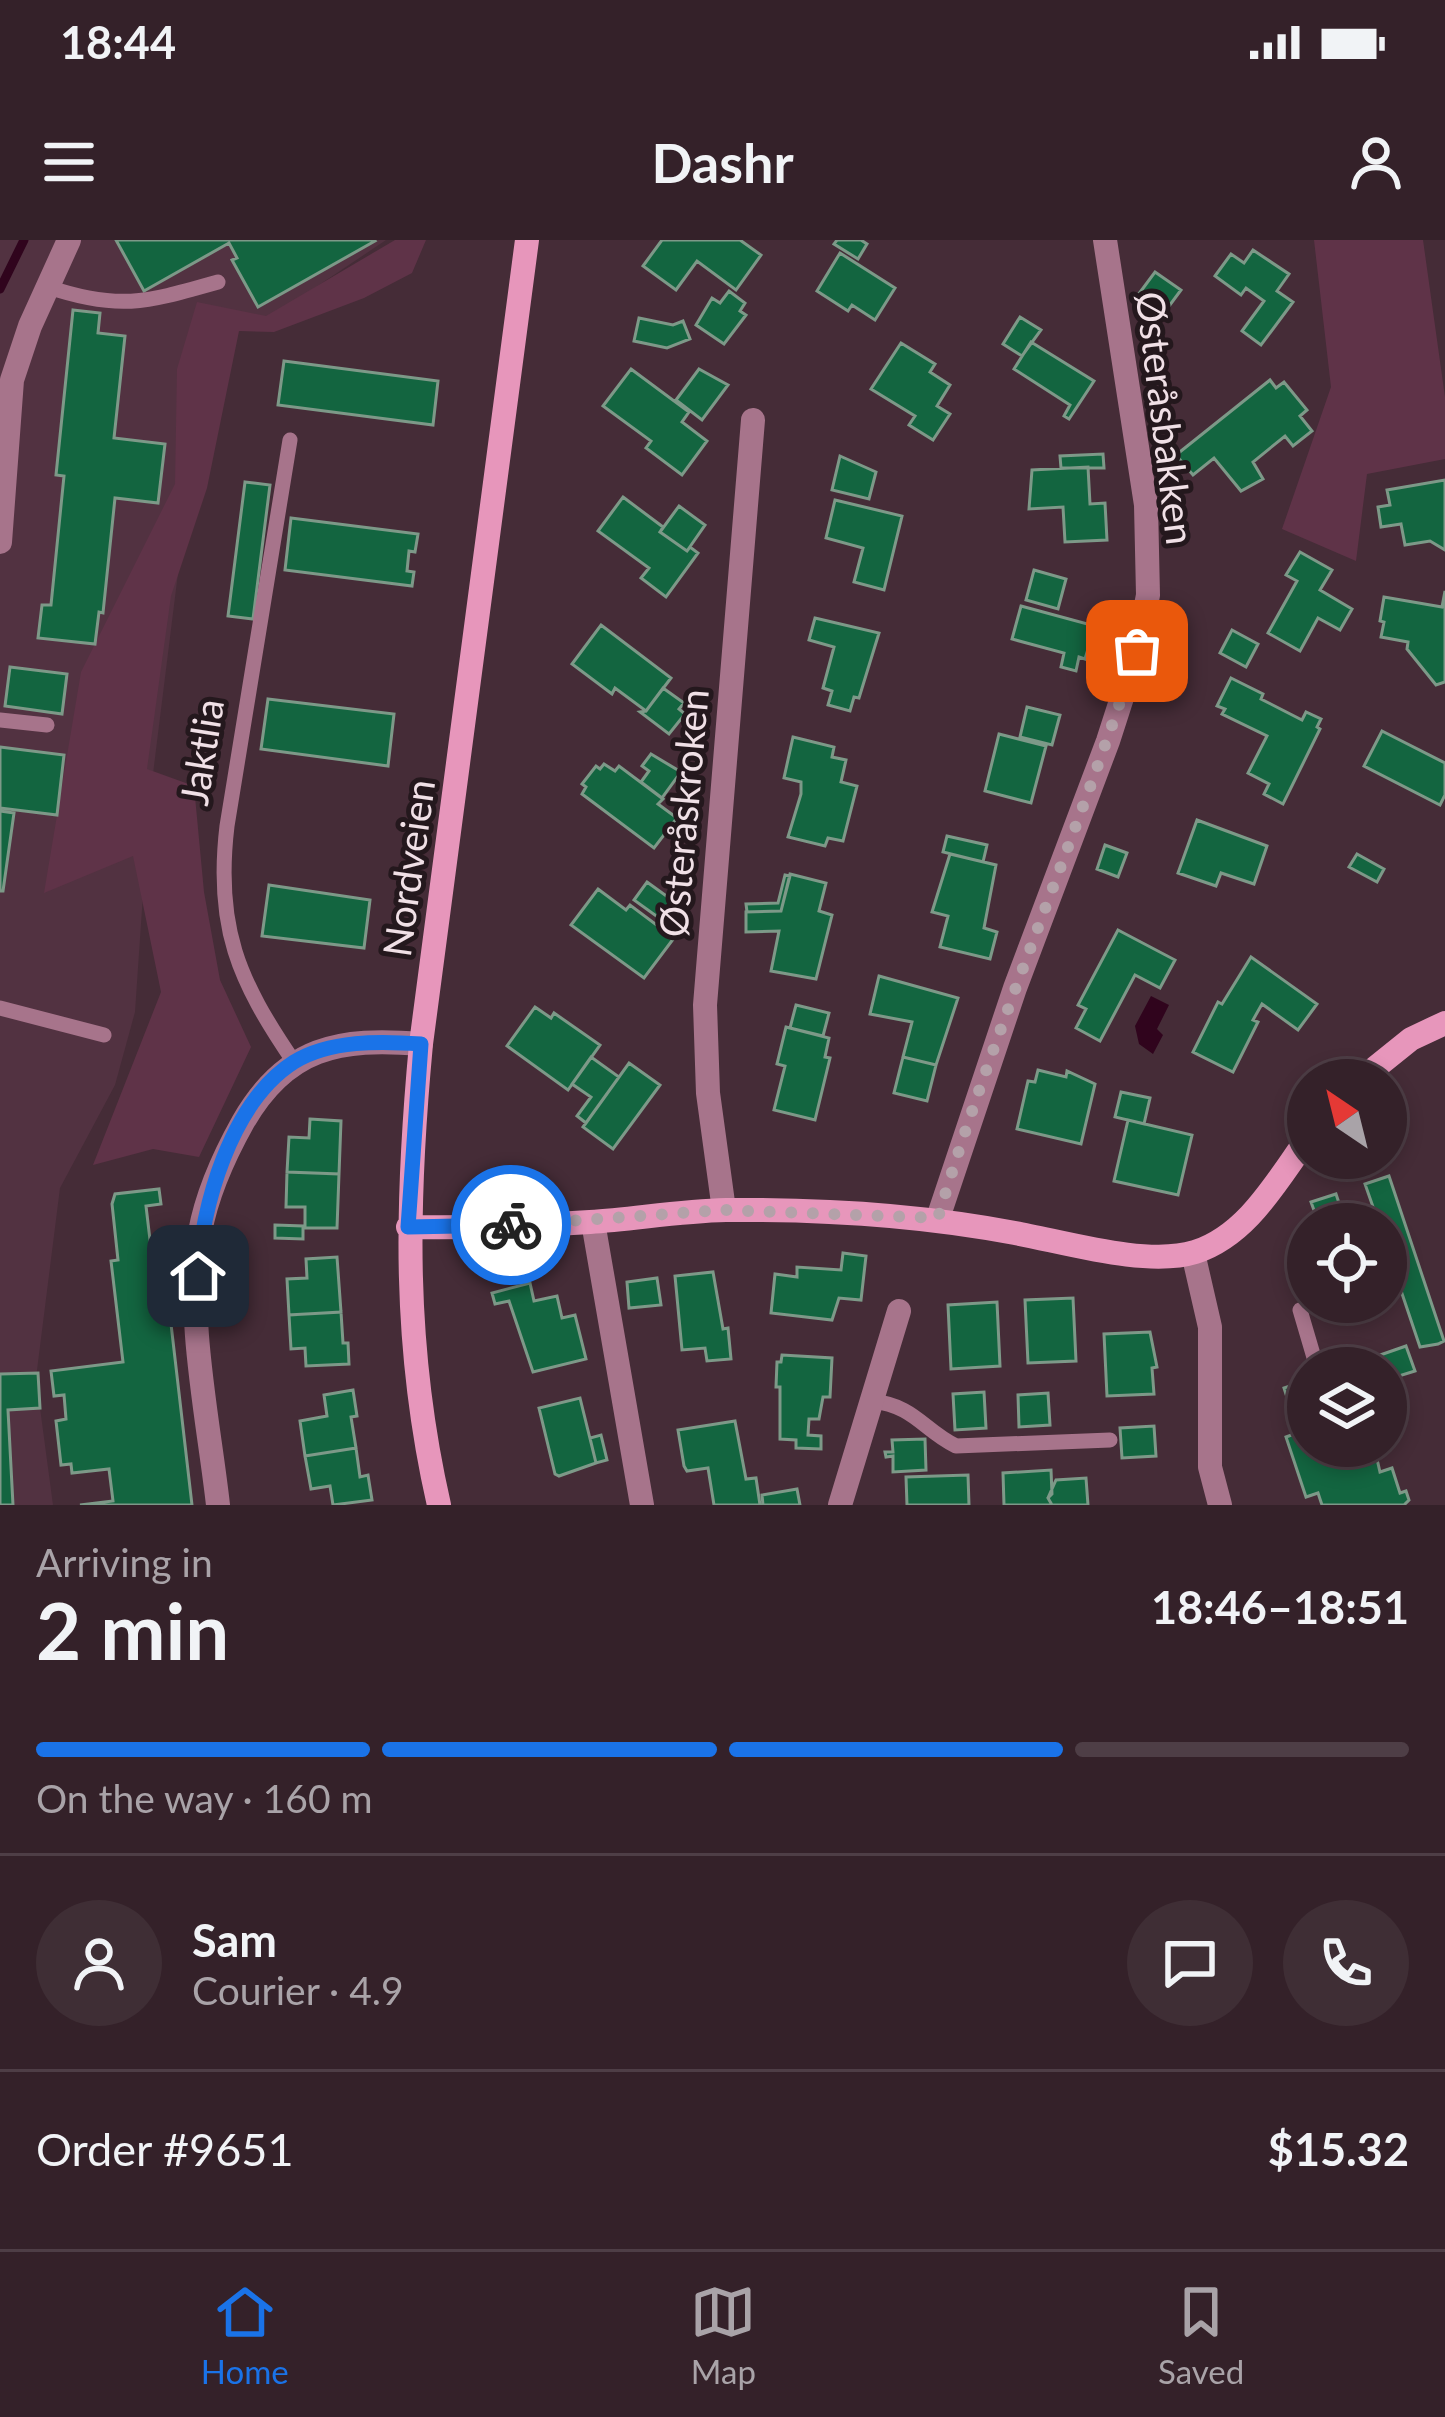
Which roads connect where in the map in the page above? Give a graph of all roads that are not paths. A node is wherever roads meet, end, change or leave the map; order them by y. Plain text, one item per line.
1 (69, 240) edge
2 (527, 240) edge
3 (1105, 240) edge
4 (218, 283) dead end
5 (48, 287) junction
6 (753, 420) dead end
7 (290, 440) dead end
8 (0, 542) edge
9 (0, 720) edge
10 (47, 725) dead end
11 (0, 1008) edge
12 (1445, 1023) edge
13 (104, 1035) dead end
14 (421, 1044) junction
15 (1387, 1059) edge
16 (294, 1062) junction
17 (1287, 1165) edge
18 (724, 1210) junction
19 (938, 1218) junction
20 (592, 1222) junction
21 (408, 1227) junction
22 (1193, 1253) junction
23 (898, 1312) dead end
24 (872, 1401) junction
25 (1110, 1440) dead end
26 (218, 1505) edge
27 (440, 1505) edge
28 (641, 1505) edge
29 (840, 1505) edge
30 (1220, 1505) edge

1 - 5 street
2 - 14 main road, Nordveien
3 - 19 street, Østeråsbakken
4 - 5 lane
5 - 8 street
6 - 18 street, Østeråskroken
7 - 16 lane, Jaktlia
9 - 10 lane
11 - 13 lane
12 - 15 main road
14 - 16 street
14 - 21 main road, Nordveien
16 - 26 street
17 - 22 main road
18 - 19 main road
18 - 20 main road
19 - 22 main road
20 - 21 main road
20 - 28 street
21 - 27 main road, Nordveien
22 - 30 street
23 - 24 street
24 - 25 lane
24 - 29 street

